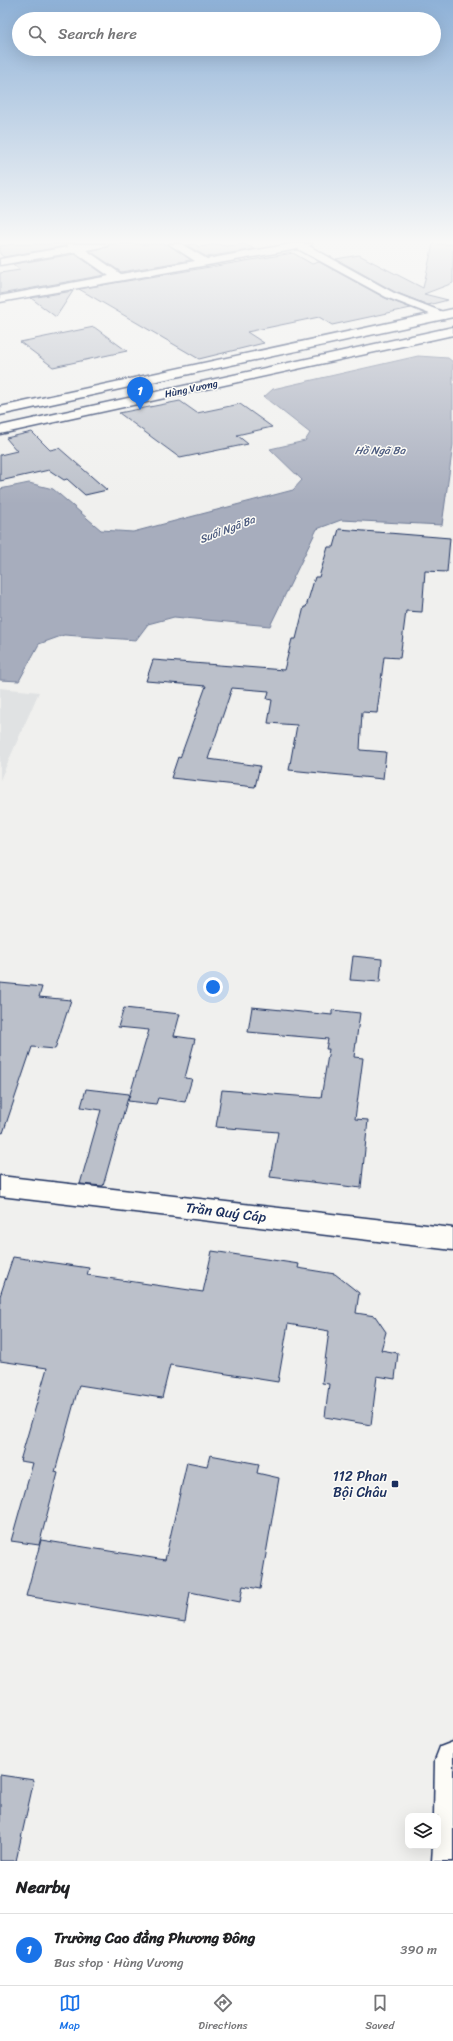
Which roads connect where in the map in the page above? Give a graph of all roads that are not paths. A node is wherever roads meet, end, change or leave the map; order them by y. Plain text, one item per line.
1 (370, 331) edge
2 (453, 331) edge
3 (416, 339) junction
4 (453, 342) edge
5 (231, 361) junction
6 (253, 374) junction
7 (0, 410) edge
8 (0, 430) edge
9 (0, 1186) edge
10 (453, 1239) edge
11 (453, 1760) edge
12 (451, 1861) edge

1 - 5 main road, Hùng Vương
2 - 3 main road, Hùng Vương
3 - 4 main road
3 - 6 main road, Hùng Vương
5 - 6 main road
5 - 7 main road, Hùng Vương
6 - 8 main road, Hùng Vương
9 - 10 main road, Trần Quý Cáp
11 - 12 main road

